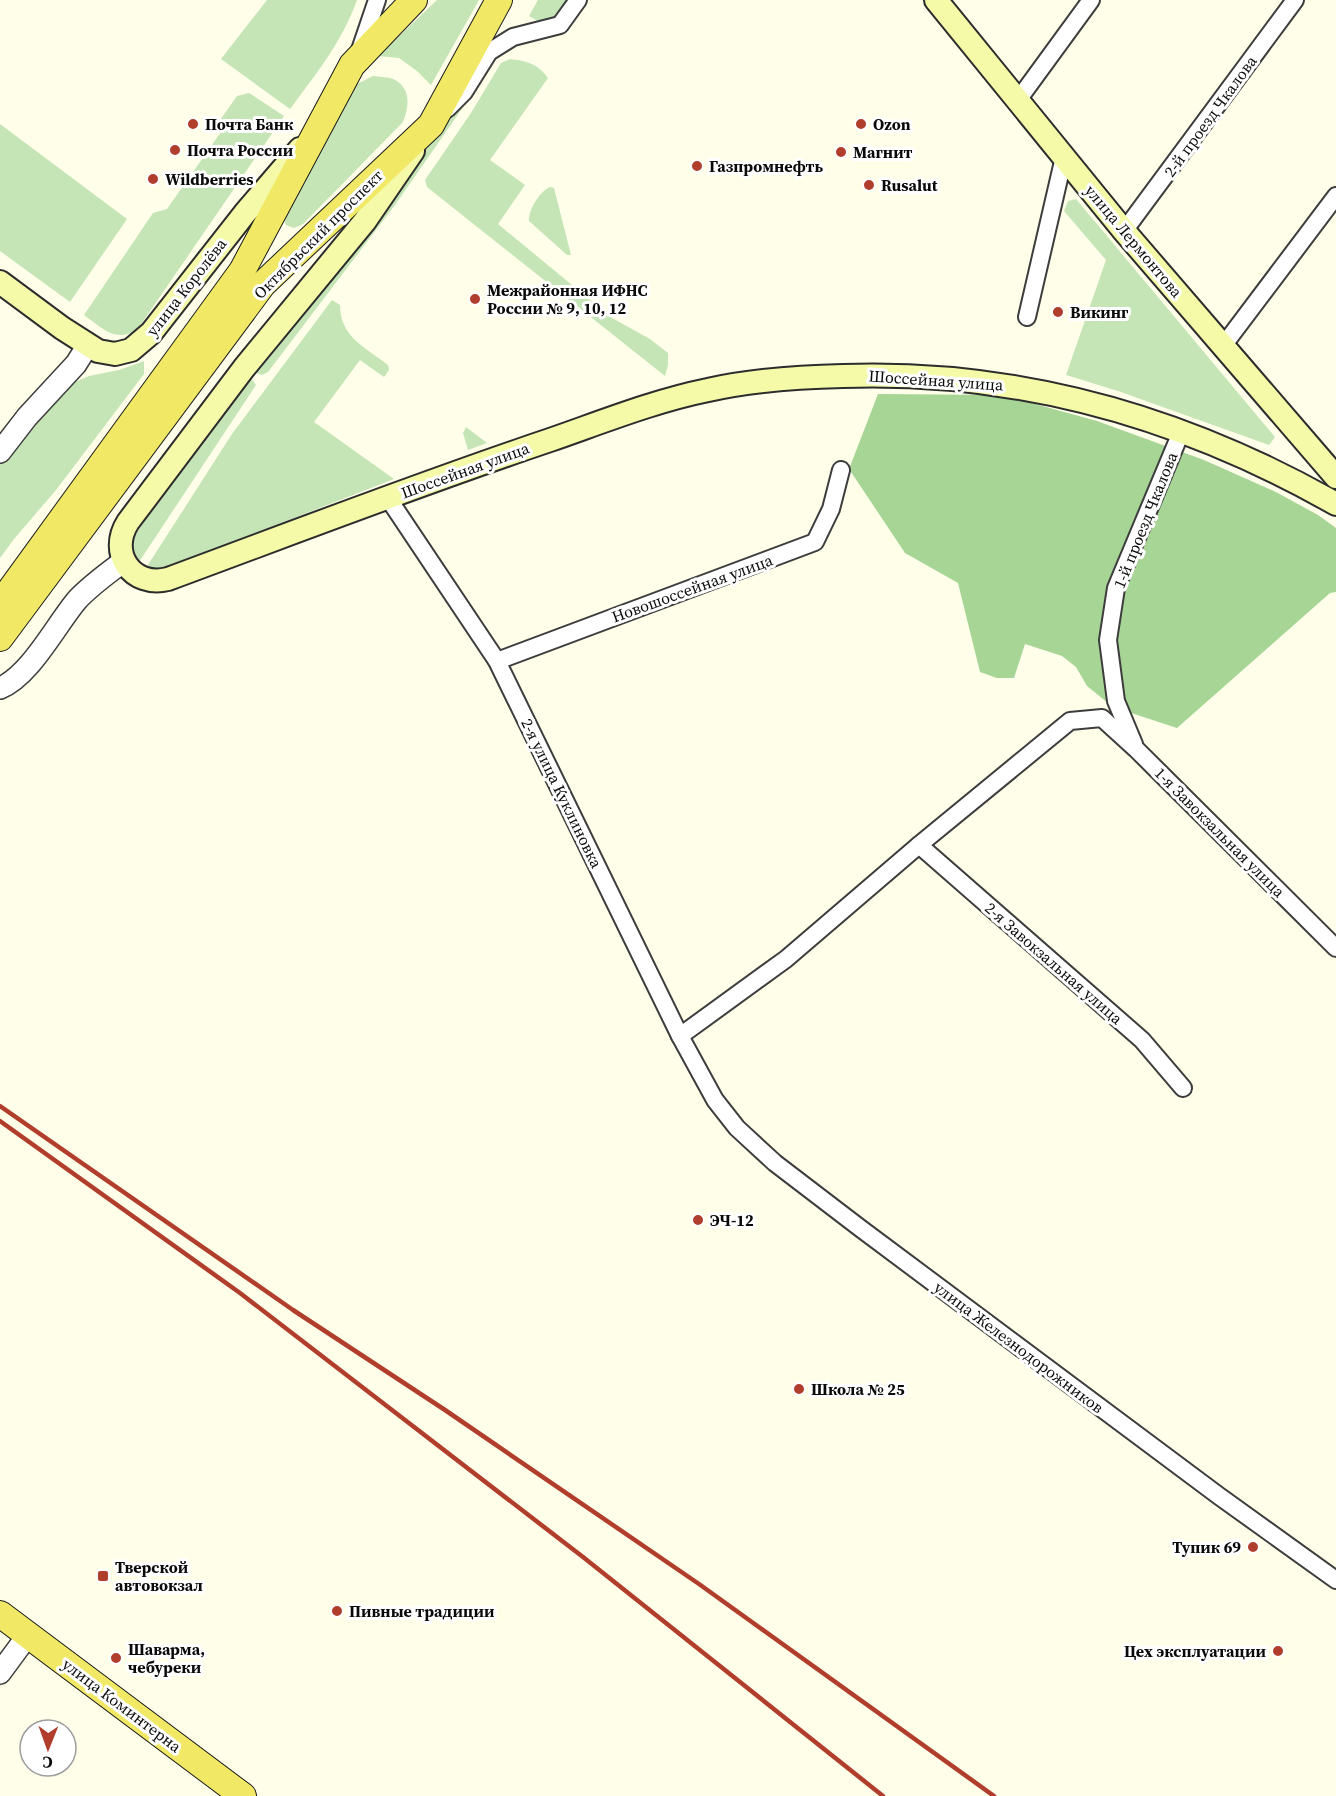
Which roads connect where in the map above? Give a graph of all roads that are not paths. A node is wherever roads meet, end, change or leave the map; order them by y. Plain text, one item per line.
1 (378, 0) edge
2 (414, 0) edge
3 (499, 0) edge
4 (578, 0) edge
5 (936, 0) edge
6 (1091, 0) edge
7 (1295, 0) edge
8 (358, 58) junction
9 (1018, 100) junction
10 (431, 125) junction
11 (1064, 157) junction
12 (1336, 196) edge
13 (256, 218) junction
14 (1124, 231) junction
15 (0, 282) edge
16 (1027, 317) dead end
17 (88, 345) junction
18 (1223, 346) junction
19 (1182, 430) junction
20 (0, 452) edge
21 (841, 470) dead end
22 (1336, 477) edge
23 (388, 498) junction
24 (1336, 504) edge
25 (124, 561) junction
26 (34, 575) junction
27 (0, 604) edge
28 (0, 638) edge
29 (497, 661) junction
30 (0, 688) edge
31 (1136, 749) junction
32 (919, 845) junction
33 (1336, 948) edge
34 (680, 1036) junction
35 (1183, 1088) dead end
36 (715, 1100) joint
37 (1336, 1580) edge
38 (0, 1614) edge
39 (28, 1635) junction
40 (0, 1673) edge
41 (243, 1796) edge

1 - 8 street
2 - 8 main road, Октябрьский проспект
3 - 10 main road, Октябрьский проспект
4 - 10 street
5 - 9 main road, улица Лермонтова
6 - 9 street
7 - 14 street, 2-й проезд Чкалова
8 - 13 main road, Октябрьский проспект
9 - 11 main road, улица Лермонтова
10 - 25 main road
10 - 26 main road, Октябрьский проспект
11 - 14 main road, улица Лермонтова
11 - 16 street
12 - 18 street
13 - 17 main road, улица Королёва
13 - 26 main road, Октябрьский проспект
14 - 18 main road, улица Лермонтова
15 - 17 main road, улица Королёва
17 - 20 street
18 - 22 main road, улица Лермонтова
19 - 23 main road, Шоссейная улица
19 - 24 main road, Шоссейная улица
19 - 31 street, 1-й проезд Чкалова
21 - 29 street, Новошоссейная улица
23 - 25 main road, Шоссейная улица
23 - 29 street, 2-я улица Куклиновка
25 - 30 street
26 - 27 main road
26 - 28 main road
29 - 34 street, 2-я улица Куклиновка
31 - 32 street, 1-я Завокзальная улица
31 - 33 street, 1-я Завокзальная улица
32 - 34 street
32 - 35 street, 2-я Завокзальная улица
34 - 36 street, 2-я улица Куклиновка
36 - 37 street, улица Железнодорожников
38 - 39 main road, улица Коминтерна
39 - 40 street
39 - 41 main road, улица Коминтерна

